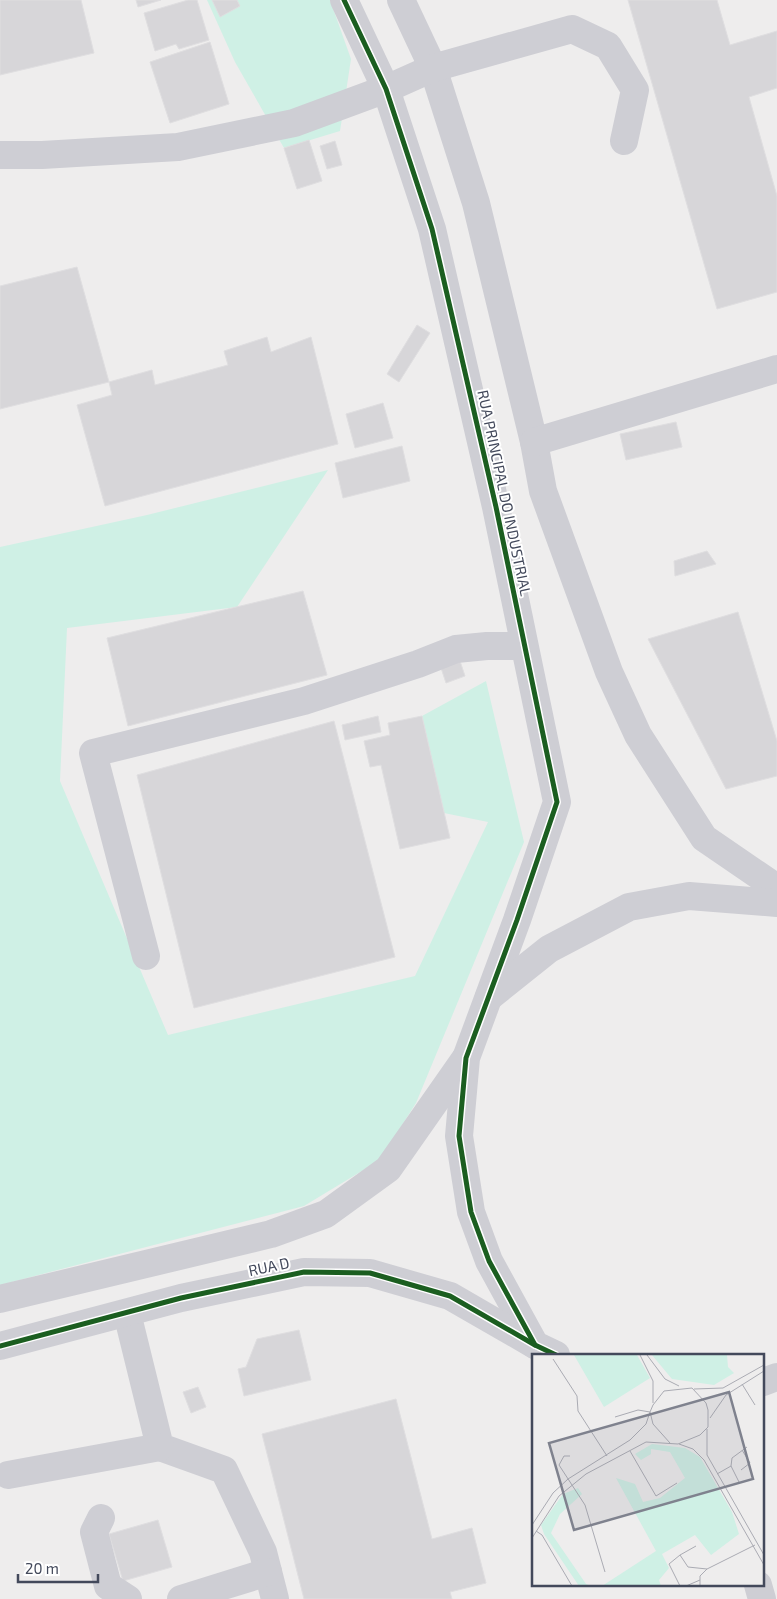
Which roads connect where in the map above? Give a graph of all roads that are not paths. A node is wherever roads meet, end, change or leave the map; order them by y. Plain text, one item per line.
1 (344, 0) edge
2 (401, 0) edge
3 (433, 68) junction
4 (386, 89) junction
5 (624, 141) dead end
6 (0, 155) edge
7 (777, 369) edge
8 (534, 442) junction
9 (524, 646) junction
10 (777, 888) edge
11 (777, 903) edge
12 (146, 956) dead end
13 (489, 997) junction
14 (466, 1058) junction
15 (0, 1300) edge
16 (127, 1313) junction
17 (0, 1346) edge
18 (546, 1350) edge
19 (777, 1377) edge
20 (764, 1382) edge
21 (160, 1447) junction
22 (8, 1475) dead end
23 (101, 1518) dead end
24 (268, 1572) junction
25 (758, 1586) edge
26 (128, 1599) edge
27 (181, 1599) edge
28 (275, 1599) edge
29 (762, 1599) edge

1 - 4 street, RUA PRINCIPAL DO INDUSTRIAL
2 - 3 street
3 - 4 street
3 - 5 street
3 - 8 street
4 - 6 street
4 - 9 street, RUA PRINCIPAL DO INDUSTRIAL
7 - 8 street
8 - 10 street
9 - 12 street
9 - 13 street, RUA PRINCIPAL DO INDUSTRIAL
11 - 13 street
13 - 14 street, RUA PRINCIPAL DO INDUSTRIAL
14 - 15 street
14 - 18 street
16 - 17 street, RUA D
16 - 18 street, RUA D
16 - 21 street
19 - 20 street
21 - 22 street
21 - 24 street
23 - 26 street
24 - 27 street
24 - 28 street
25 - 29 street

